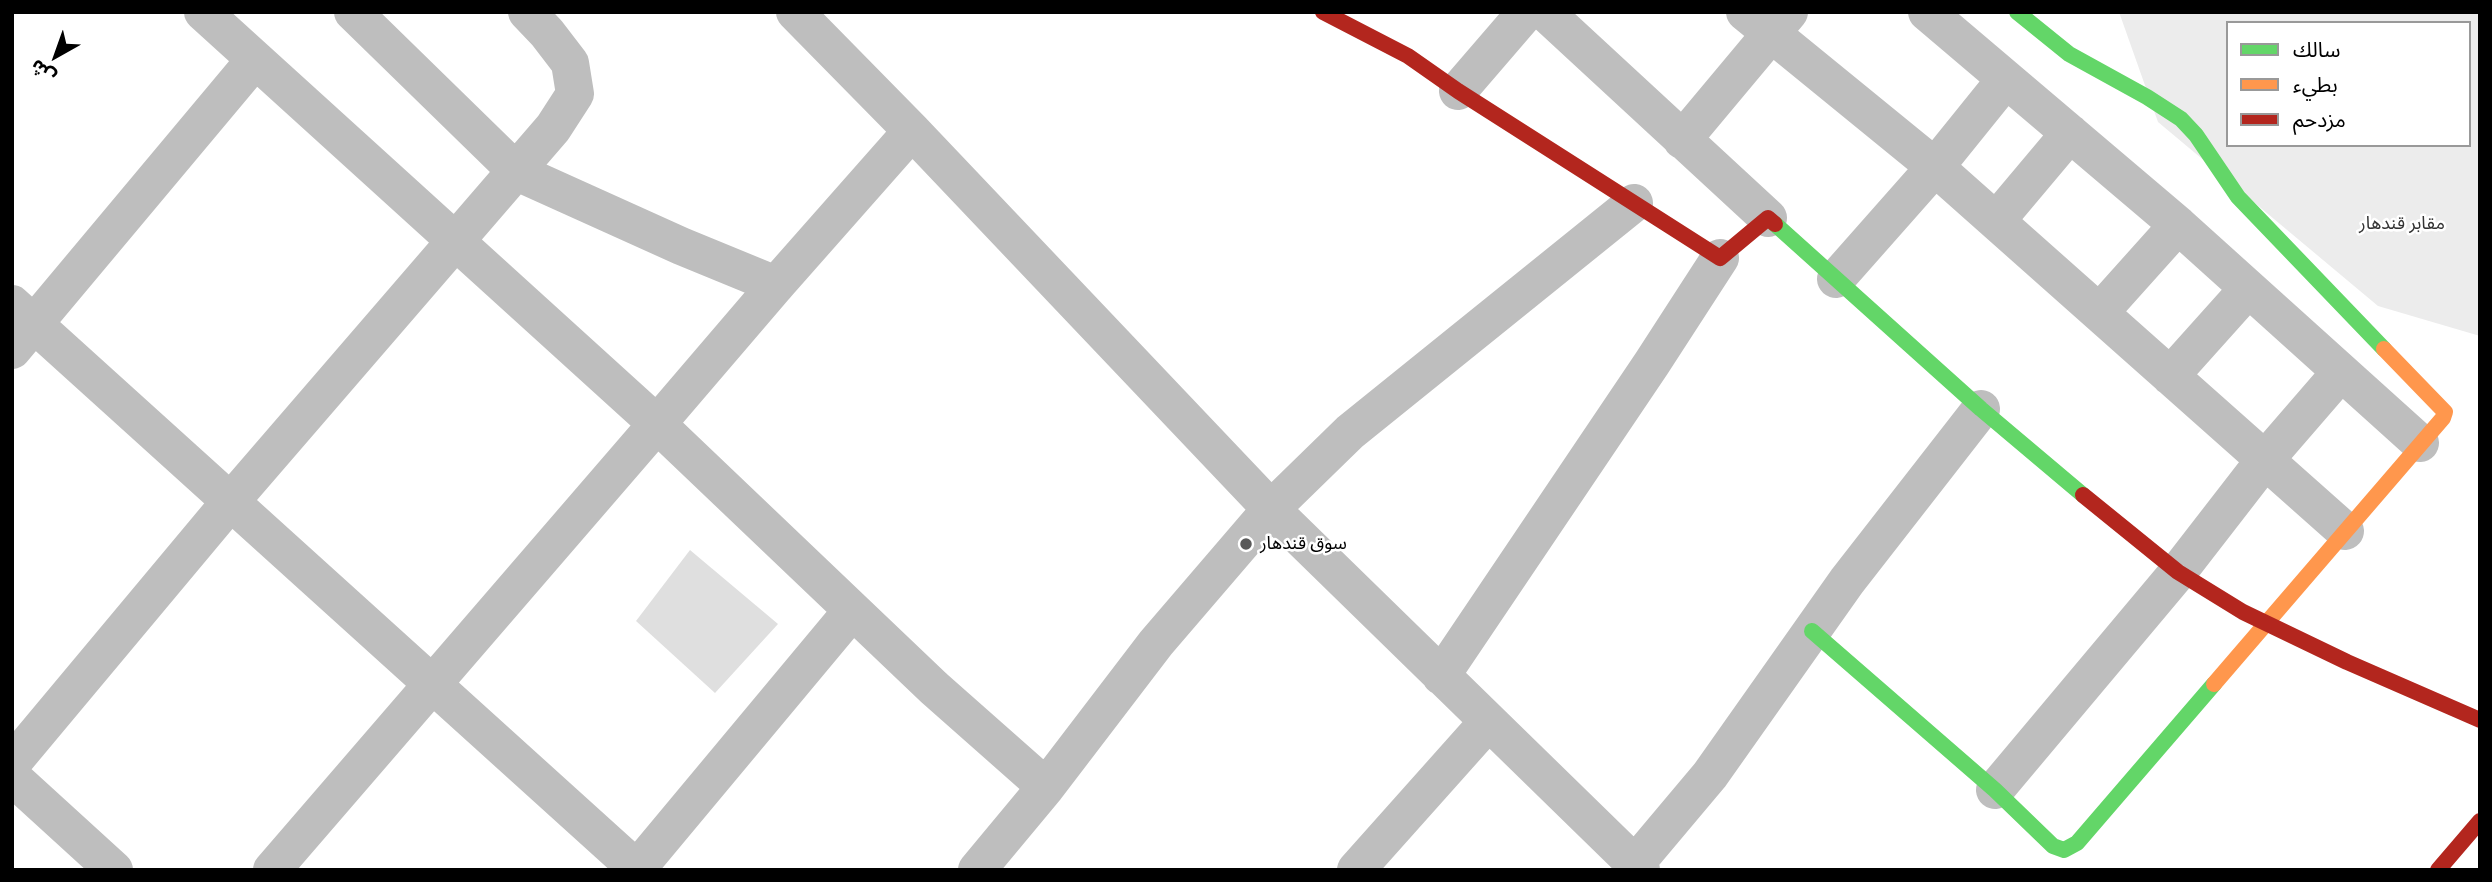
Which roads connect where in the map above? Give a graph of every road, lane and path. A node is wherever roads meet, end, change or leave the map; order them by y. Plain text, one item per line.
1 (203, 12) edge
2 (353, 12) edge
3 (527, 12) edge
4 (795, 12) edge
5 (1323, 12) edge
6 (1526, 12) edge
7 (1545, 12) edge
8 (2017, 12) edge
9 (1942, 17) edge
10 (1769, 20) edge
11 (254, 61) junction
12 (2006, 79) junction
13 (1458, 90) junction
14 (912, 131) junction
15 (2070, 133) junction
16 (1682, 140) junction
17 (1935, 167) junction
18 (517, 172) junction
19 (1634, 203) junction
20 (1768, 218) junction
21 (1996, 221) junction
22 (2178, 225) junction
23 (457, 241) junction
24 (1720, 258) junction
25 (1836, 279) junction
26 (776, 285) junction
27 (2248, 289) junction
28 (2100, 312) junction
29 (19, 326) edge
30 (2341, 372) junction
31 (2170, 376) junction
32 (1981, 409) junction
33 (657, 424) junction
34 (2420, 443) junction
35 (2264, 461) junction
36 (231, 501) junction
37 (1271, 509) junction
38 (2345, 531) junction
39 (2178, 572) junction
40 (852, 611) junction
41 (2265, 623) junction
42 (1812, 631) junction
43 (1441, 676) junction
44 (433, 685) junction
45 (2480, 720) edge
46 (1488, 722) junction
47 (12, 763) edge
48 (12, 777) edge
49 (1046, 787) junction
50 (1995, 790) junction
51 (2480, 821) edge
52 (1639, 867) edge
53 (637, 869) edge
54 (114, 870) edge
55 (272, 870) edge
56 (977, 870) edge
57 (1356, 870) edge
58 (2438, 870) edge

1 - 11 street
2 - 18 street
3 - 18 street
4 - 14 street
5 - 13 street
6 - 13 street
7 - 16 street
8 - 34 street
9 - 12 street
10 - 16 street
10 - 17 street
11 - 23 street
11 - 29 street
12 - 15 street
12 - 17 street
13 - 19 street
14 - 26 street
14 - 37 street
15 - 21 street
15 - 22 street
16 - 20 street
17 - 21 street
17 - 25 street
18 - 23 street
18 - 26 street
19 - 24 street
19 - 37 street
20 - 24 street
20 - 25 street
21 - 28 street
22 - 27 street
22 - 28 street
23 - 33 street
23 - 36 street
24 - 43 street
25 - 32 street
26 - 33 street
27 - 30 street
27 - 31 street
28 - 31 street
29 - 36 street
30 - 34 street
30 - 35 street
31 - 35 street
32 - 39 street
32 - 42 street
33 - 40 street
33 - 44 street
34 - 38 street
35 - 38 street
35 - 39 street
36 - 44 street
36 - 47 street
37 - 43 street
37 - 49 street
38 - 41 street
39 - 41 street
39 - 50 street
40 - 49 street
40 - 53 street
41 - 45 street
41 - 50 street
42 - 50 street
42 - 52 street
43 - 46 street
44 - 53 street
44 - 55 street
46 - 52 street
46 - 57 street
48 - 54 street
49 - 56 street
51 - 58 street

